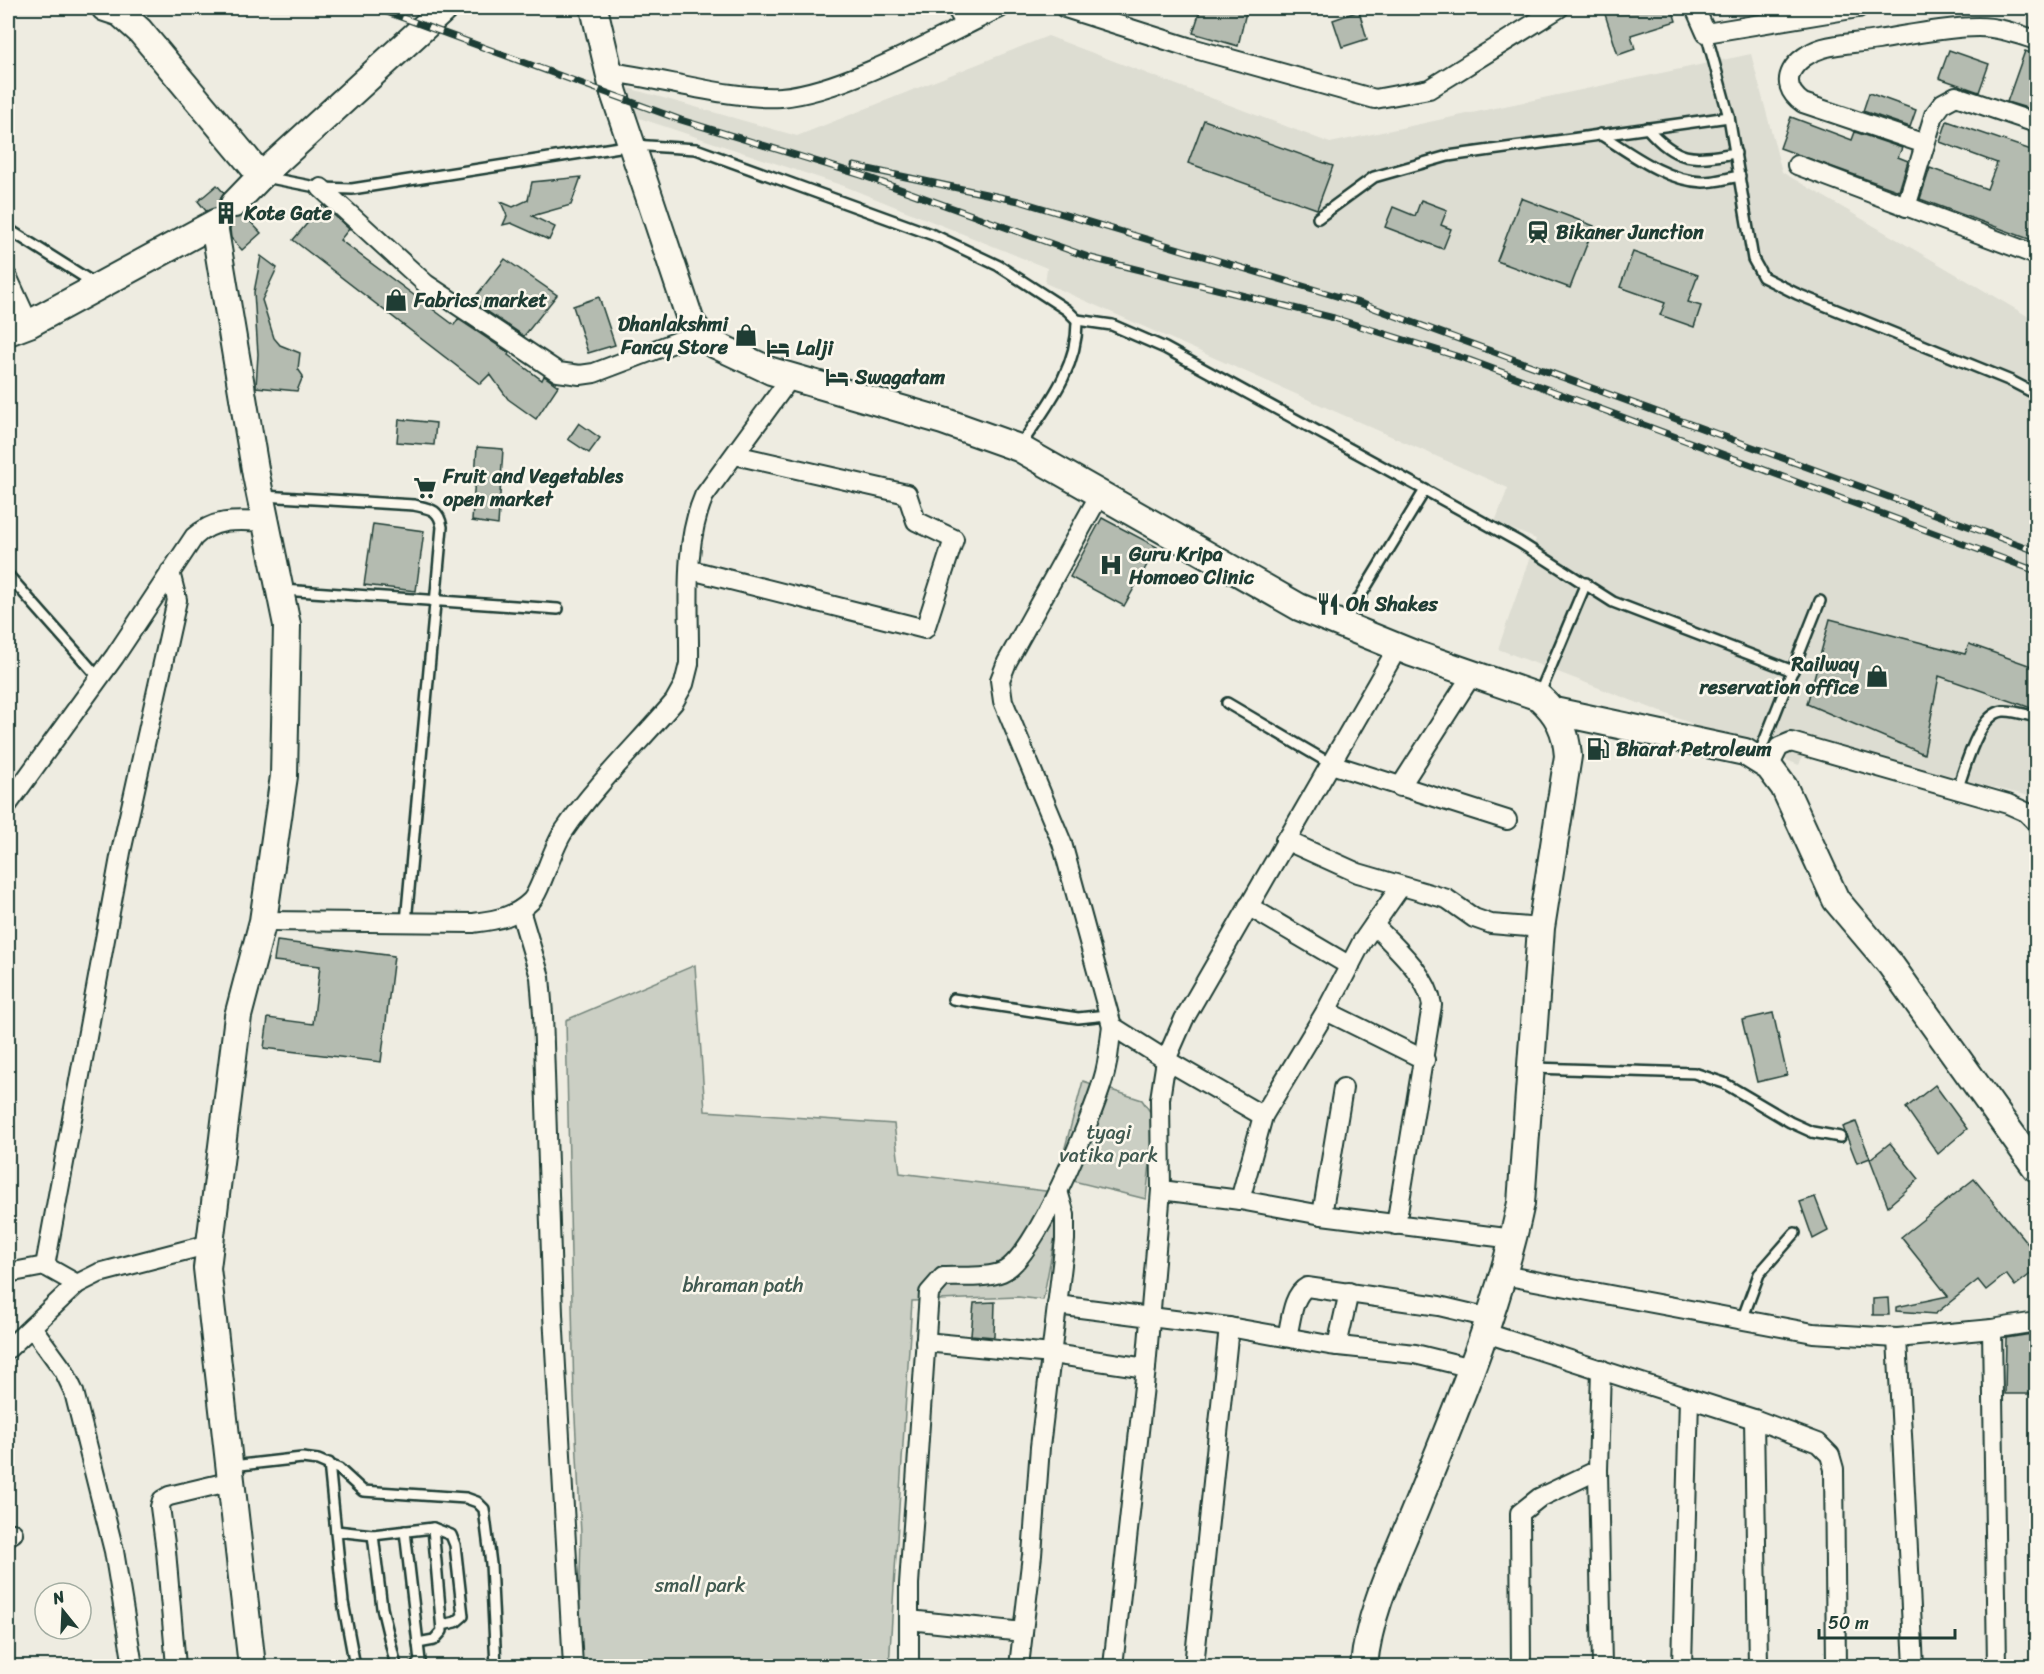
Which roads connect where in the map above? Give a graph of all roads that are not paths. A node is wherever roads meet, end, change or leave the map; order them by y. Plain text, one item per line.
1 (445, 8) edge
2 (594, 8) edge
3 (956, 8) edge
4 (1000, 8) edge
5 (1065, 8) edge
6 (1559, 8) edge
7 (1695, 8) edge
8 (1858, 8) edge
9 (118, 10) edge
10 (966, 24) junction
11 (1706, 33) junction
12 (2037, 40) edge
13 (609, 72) junction
14 (1729, 117) junction
15 (2037, 123) edge
16 (1647, 128) junction
17 (1600, 134) junction
18 (1926, 144) junction
19 (632, 146) junction
20 (1736, 153) junction
21 (1797, 165) dead end
22 (261, 176) junction
23 (1740, 176) junction
24 (321, 188) junction
25 (234, 204) dead end
26 (1906, 207) junction
27 (1318, 218) dead end
28 (8, 230) edge
29 (2037, 255) edge
30 (8, 278) edge
31 (98, 285) junction
32 (1077, 320) junction
33 (18, 328) edge
34 (698, 334) junction
35 (791, 377) junction
36 (2037, 394) edge
37 (1019, 448) junction
38 (735, 454) junction
39 (1425, 490) junction
40 (1100, 494) junction
41 (261, 496) junction
42 (267, 522) junction
43 (691, 570) junction
44 (170, 572) junction
45 (8, 575) edge
46 (1586, 583) junction
47 (280, 590) junction
48 (1820, 601) dead end
49 (435, 602) junction
50 (558, 609) dead end
51 (1343, 625) junction
52 (1398, 647) junction
53 (1793, 671) junction
54 (1473, 673) junction
55 (99, 678) junction
56 (1227, 703) dead end
57 (1546, 704) junction
58 (2037, 717) edge
59 (1763, 763) junction
60 (1331, 764) junction
61 (1400, 787) junction
62 (1957, 790) junction
63 (8, 804) edge
64 (1507, 820) dead end
65 (2036, 820) edge
66 (1285, 840) junction
67 (1401, 886) junction
68 (1248, 906) junction
69 (520, 910) junction
70 (263, 921) junction
71 (406, 922) junction
72 (1374, 925) junction
73 (1541, 928) junction
74 (1350, 966) junction
75 (953, 999) dead end
76 (1326, 1011) junction
77 (1110, 1020) junction
78 (1166, 1060) junction
79 (1425, 1060) junction
80 (1533, 1068) junction
81 (1343, 1088) dead end
82 (1263, 1116) junction
83 (1840, 1137) dead end
84 (2037, 1168) edge
85 (1161, 1190) junction
86 (1058, 1191) junction
87 (1240, 1200) junction
88 (1322, 1215) junction
89 (1396, 1225) junction
90 (1795, 1233) dead end
91 (1514, 1239) junction
92 (210, 1244) junction
93 (45, 1266) junction
94 (8, 1273) edge
95 (1503, 1275) junction
96 (77, 1284) junction
97 (1349, 1292) junction
98 (1057, 1305) junction
99 (1150, 1318) junction
100 (1742, 1320) junction
101 (2037, 1322) edge
102 (1488, 1326) junction
103 (32, 1327) junction
104 (1229, 1327) junction
105 (1992, 1329) junction
106 (1287, 1337) junction
107 (1897, 1338) junction
108 (925, 1342) junction
109 (1337, 1346) junction
110 (8, 1349) edge
111 (1052, 1354) junction
112 (1146, 1368) junction
113 (1472, 1368) junction
114 (1601, 1369) junction
115 (1689, 1398) junction
116 (1754, 1419) junction
117 (329, 1463) junction
118 (1598, 1470) junction
119 (231, 1474) junction
120 (433, 1528) junction
121 (336, 1531) junction
122 (405, 1531) junction
123 (373, 1535) junction
124 (909, 1620) junction
125 (442, 1625) junction
126 (1023, 1632) junction
127 (418, 1643) junction
128 (133, 1666) edge
129 (176, 1666) edge
130 (252, 1666) edge
131 (355, 1666) edge
132 (396, 1666) edge
133 (416, 1666) edge
134 (496, 1666) edge
135 (573, 1666) edge
136 (909, 1666) edge
137 (1019, 1666) edge
138 (1113, 1666) edge
139 (1194, 1666) edge
140 (1364, 1666) edge
141 (1521, 1666) edge
142 (1602, 1666) edge
143 (1682, 1666) edge
144 (1758, 1666) edge
145 (1836, 1666) edge
146 (1914, 1666) edge
147 (1996, 1666) edge

1 - 22 street
2 - 13 street
3 - 10 street
4 - 10 street
5 - 6 street
7 - 11 street
8 - 11 street
9 - 22 street
10 - 13 street
11 - 14 lane
12 - 18 street
13 - 19 street
14 - 16 lane
14 - 20 lane
15 - 18 street
16 - 17 lane
16 - 20 lane
17 - 23 lane
17 - 27 lane
18 - 26 street
19 - 24 lane
19 - 32 lane
19 - 34 street
20 - 23 lane
21 - 26 street
22 - 24 lane
22 - 25 street
23 - 36 lane
24 - 34 street
26 - 29 street
28 - 31 lane
30 - 33 street
31 - 33 street
31 - 41 street
32 - 37 lane
32 - 39 lane
34 - 35 street
35 - 37 street
35 - 38 street
37 - 40 street
38 - 43 street
38 - 43 street
39 - 46 lane
39 - 51 lane
40 - 51 street
40 - 77 street
41 - 42 street
41 - 49 lane
42 - 44 street
42 - 47 street
43 - 69 street
44 - 55 street
44 - 93 street
45 - 55 lane
46 - 53 lane
46 - 57 lane
47 - 49 lane
47 - 70 street
48 - 53 lane
49 - 50 lane
49 - 71 lane
51 - 52 street
52 - 54 street
52 - 60 street
53 - 59 lane
54 - 57 street
54 - 61 street
55 - 63 street
56 - 60 lane
57 - 59 street
57 - 73 street
58 - 62 lane
59 - 62 street
59 - 84 street
60 - 61 street
60 - 66 street
61 - 64 street
62 - 65 street
66 - 67 street
66 - 68 street
67 - 72 street
67 - 73 street
68 - 74 street
68 - 78 street
69 - 71 street
69 - 135 street
70 - 71 street
70 - 92 street
72 - 74 street
72 - 79 street
73 - 80 street
74 - 76 street
75 - 77 lane
76 - 79 street
76 - 82 street
77 - 78 street
77 - 86 street
78 - 82 street
78 - 85 street
79 - 89 street
80 - 83 lane
80 - 91 street
81 - 88 street
82 - 87 street
85 - 87 street
85 - 99 street
86 - 98 street
86 - 108 street
87 - 88 street
88 - 89 street
89 - 91 street
90 - 100 lane
91 - 95 street
92 - 96 street
92 - 119 street
93 - 94 street
93 - 96 street
95 - 100 street
95 - 102 street
96 - 103 street
97 - 102 street
97 - 106 street
97 - 109 street
98 - 99 street
98 - 111 street
99 - 104 street
99 - 112 street
100 - 107 street
101 - 105 street
102 - 113 street
102 - 114 street
103 - 110 street
103 - 128 street
104 - 106 street
104 - 139 street
105 - 107 street
105 - 147 street
106 - 109 street
107 - 146 street
108 - 111 street
108 - 124 street
109 - 113 street
111 - 112 street
111 - 126 street
112 - 138 street
113 - 140 street
114 - 115 street
114 - 118 street
115 - 116 street
115 - 143 street
116 - 144 street
116 - 145 street
117 - 119 lane
117 - 121 lane
117 - 134 lane
118 - 141 street
118 - 142 street
119 - 129 street
119 - 130 street
120 - 122 lane
120 - 125 lane
120 - 125 lane
121 - 123 lane
121 - 131 lane
122 - 123 lane
122 - 127 lane
123 - 132 lane
124 - 126 street
124 - 136 street
125 - 127 lane
126 - 137 street
127 - 133 lane

